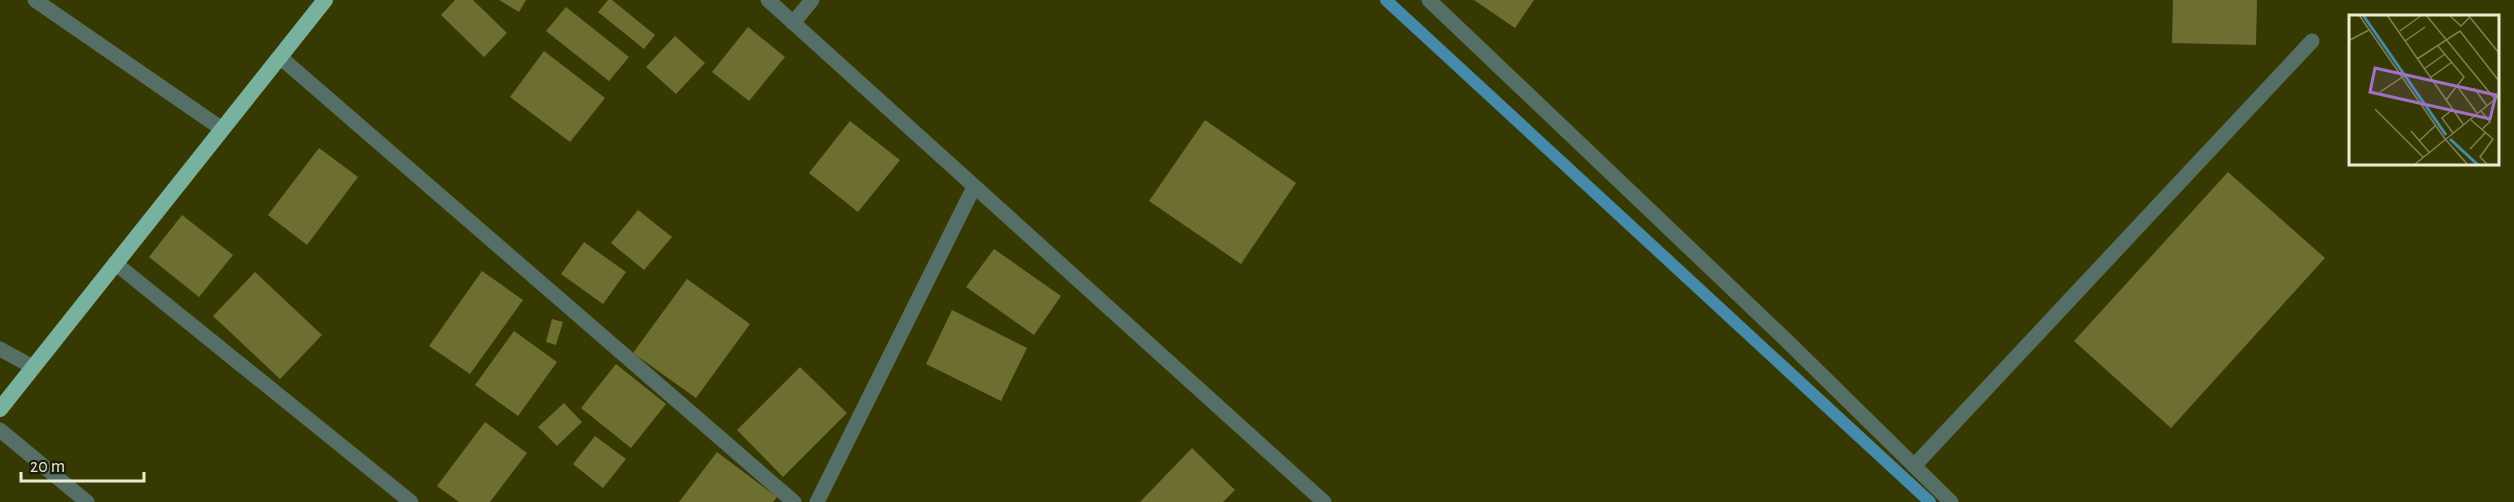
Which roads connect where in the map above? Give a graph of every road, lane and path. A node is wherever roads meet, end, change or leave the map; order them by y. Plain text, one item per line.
1 (35, 0) edge
2 (325, 0) edge
3 (768, 0) edge
4 (812, 0) edge
5 (1429, 0) edge
6 (793, 23) junction
7 (2312, 41) dead end
8 (280, 57) junction
9 (222, 129) junction
10 (974, 187) junction
11 (116, 264) junction
12 (0, 349) edge
13 (33, 367) junction
14 (0, 409) edge
15 (0, 430) edge
16 (1914, 466) junction
17 (87, 502) edge
18 (411, 502) edge
19 (794, 502) edge
20 (817, 502) edge
21 (1324, 502) edge
22 (1951, 502) edge

1 - 9 street
2 - 8 highway
3 - 6 street
4 - 6 street
5 - 16 street
6 - 10 street
7 - 16 street
8 - 9 highway
8 - 19 street
9 - 11 highway
10 - 20 street
10 - 21 street
11 - 13 highway
11 - 18 street
12 - 13 street
13 - 14 highway
15 - 17 street
16 - 22 street

